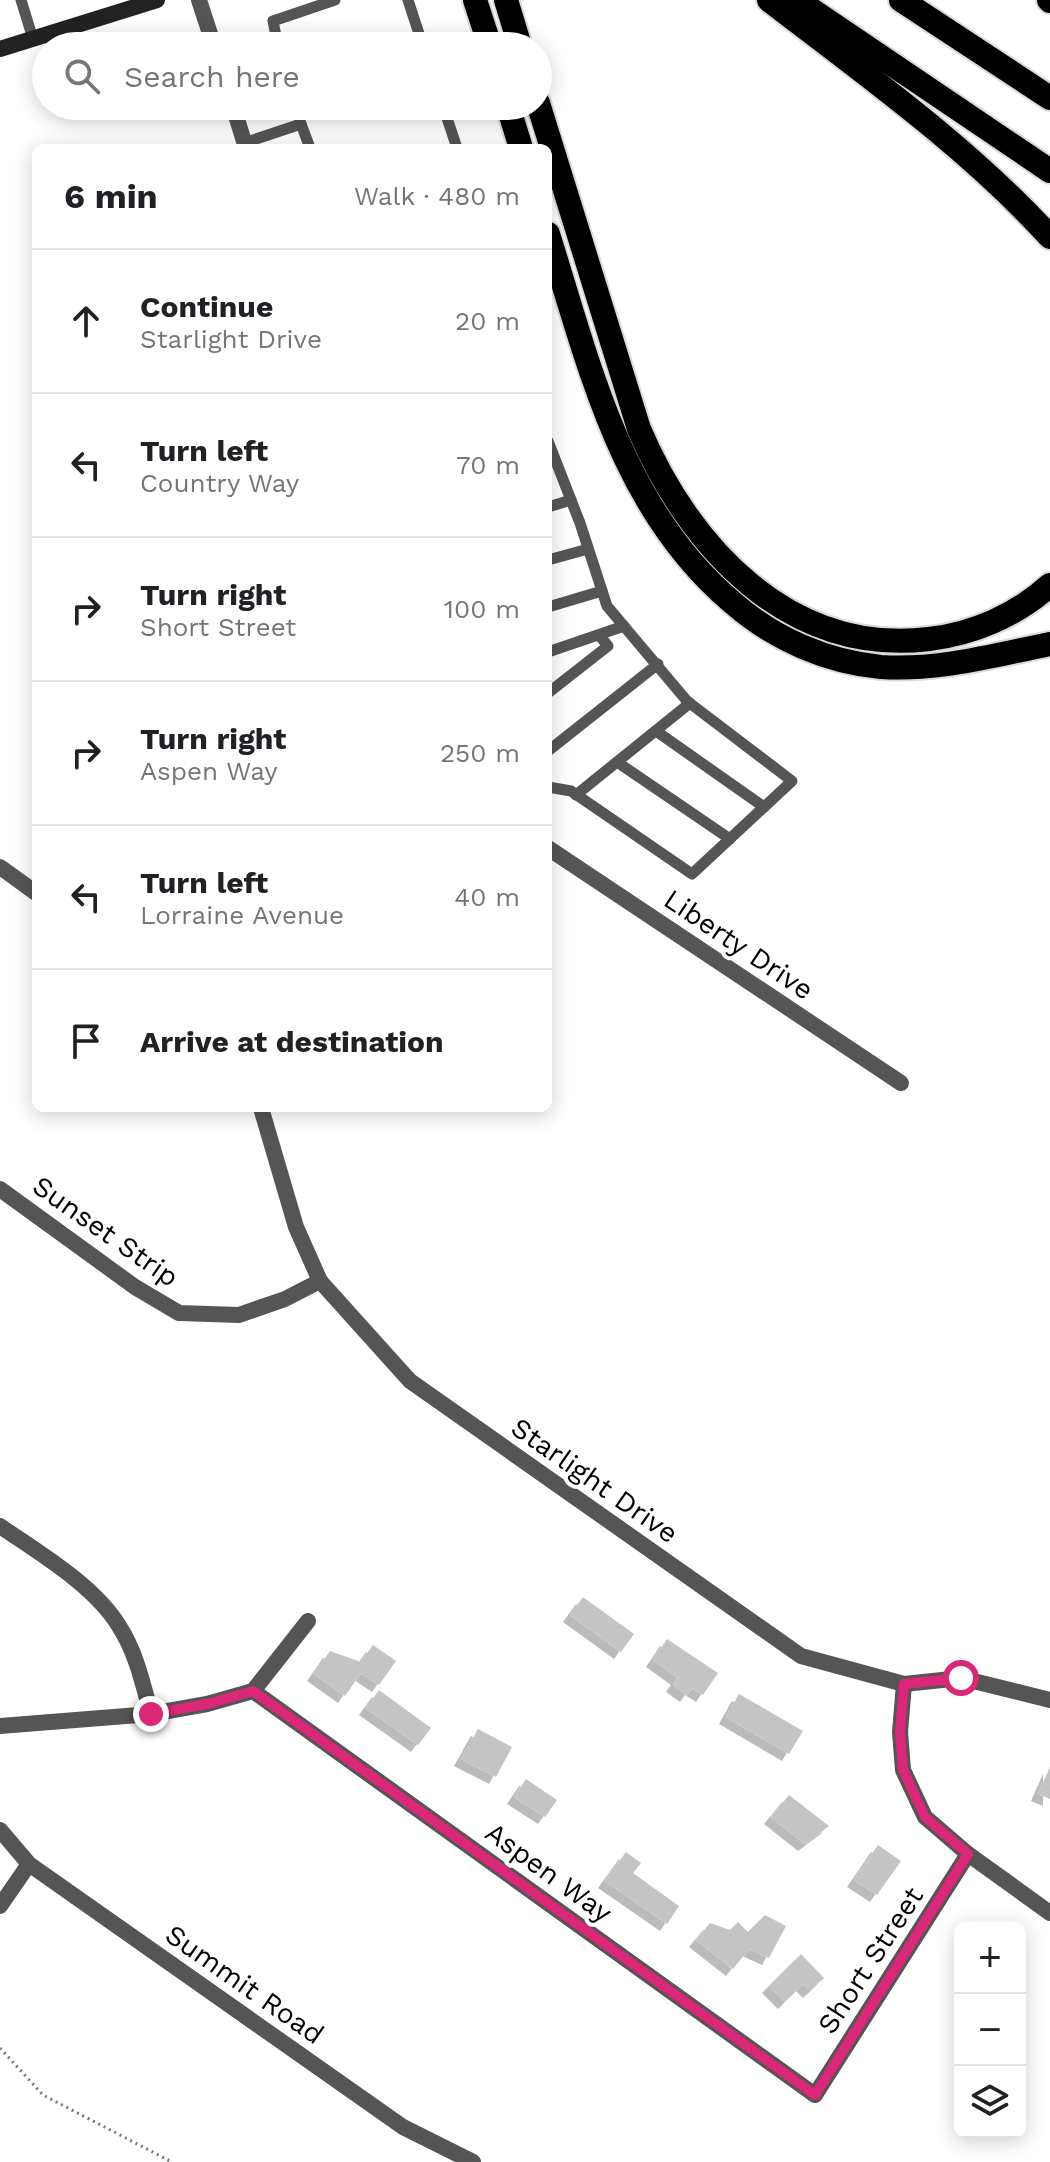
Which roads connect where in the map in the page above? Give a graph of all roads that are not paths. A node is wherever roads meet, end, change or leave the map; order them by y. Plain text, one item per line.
1 (21, 0) edge
2 (157, 0) edge
3 (199, 0) edge
4 (335, 0) edge
5 (408, 0) edge
6 (475, 0) edge
7 (506, 0) edge
8 (769, 0) edge
9 (797, 0) edge
10 (901, 0) edge
11 (55, 32) edge
12 (209, 32) edge
13 (273, 32) edge
14 (418, 32) edge
15 (485, 32) edge
16 (516, 32) edge
17 (32, 36) edge
18 (32, 39) edge
19 (0, 49) edge
20 (1050, 98) edge
21 (237, 120) edge
22 (300, 120) edge
23 (448, 120) edge
24 (512, 120) edge
25 (543, 120) edge
26 (301, 124) junction
27 (245, 144) edge
28 (248, 144) edge
29 (308, 144) edge
30 (456, 144) edge
31 (520, 144) edge
32 (551, 144) edge
33 (552, 148) edge
34 (1050, 171) edge
35 (1050, 237) edge
36 (552, 247) edge
37 (552, 458) edge
38 (571, 500) junction
39 (552, 506) edge
40 (588, 549) junction
41 (552, 559) edge
42 (1050, 585) edge
43 (602, 591) junction
44 (552, 606) edge
45 (624, 626) junction
46 (599, 635) junction
47 (1050, 644) edge
48 (552, 651) edge
49 (658, 664) junction
50 (552, 690) edge
51 (690, 703) junction
52 (656, 731) junction
53 (552, 748) edge
54 (617, 762) junction
55 (552, 788) edge
56 (576, 795) junction
57 (764, 807) junction
58 (730, 839) junction
59 (552, 851) edge
60 (0, 867) edge
61 (32, 890) edge
62 (901, 1083) dead end
63 (262, 1112) edge
64 (0, 1189) edge
65 (320, 1281) junction
66 (0, 1526) edge
67 (308, 1621) dead end
68 (904, 1684) junction
69 (253, 1691) junction
70 (1050, 1700) edge
71 (151, 1714) junction
72 (0, 1726) edge
73 (0, 1830) edge
74 (968, 1854) junction
75 (29, 1864) junction
76 (0, 1906) edge
77 (1050, 1913) edge
78 (815, 2095) joint
79 (473, 2162) edge

1 - 17 lane
2 - 11 main road
3 - 12 street
4 - 13 lane
5 - 14 lane
6 - 15 highway
7 - 16 highway
8 - 35 highway
9 - 34 highway
10 - 20 highway
18 - 19 main road
21 - 27 street
22 - 26 lane
23 - 30 lane
24 - 31 highway
25 - 32 highway
26 - 28 lane
26 - 29 lane
33 - 42 highway
36 - 47 highway
37 - 38 lane
38 - 39 lane
38 - 40 lane
40 - 41 lane
40 - 43 lane
43 - 44 lane
43 - 45 lane
45 - 46 lane
45 - 49 lane
46 - 48 lane
46 - 50 lane
49 - 51 lane
49 - 53 lane
51 - 52 lane
51 - 57 lane
52 - 54 lane
52 - 57 lane
54 - 56 lane
54 - 58 lane
55 - 56 lane
56 - 58 lane
57 - 58 lane
59 - 62 street, Liberty Drive
60 - 61 street
63 - 65 street, Starlight Drive
64 - 65 street, Sunset Strip
65 - 68 street, Starlight Drive
66 - 71 street
67 - 69 street
68 - 70 street, Starlight Drive
68 - 74 street
69 - 71 street
69 - 78 street, Aspen Way
71 - 72 street
73 - 75 street, Summit Road
74 - 77 street
74 - 78 street, Short Street
75 - 76 street
75 - 79 street, Summit Road

